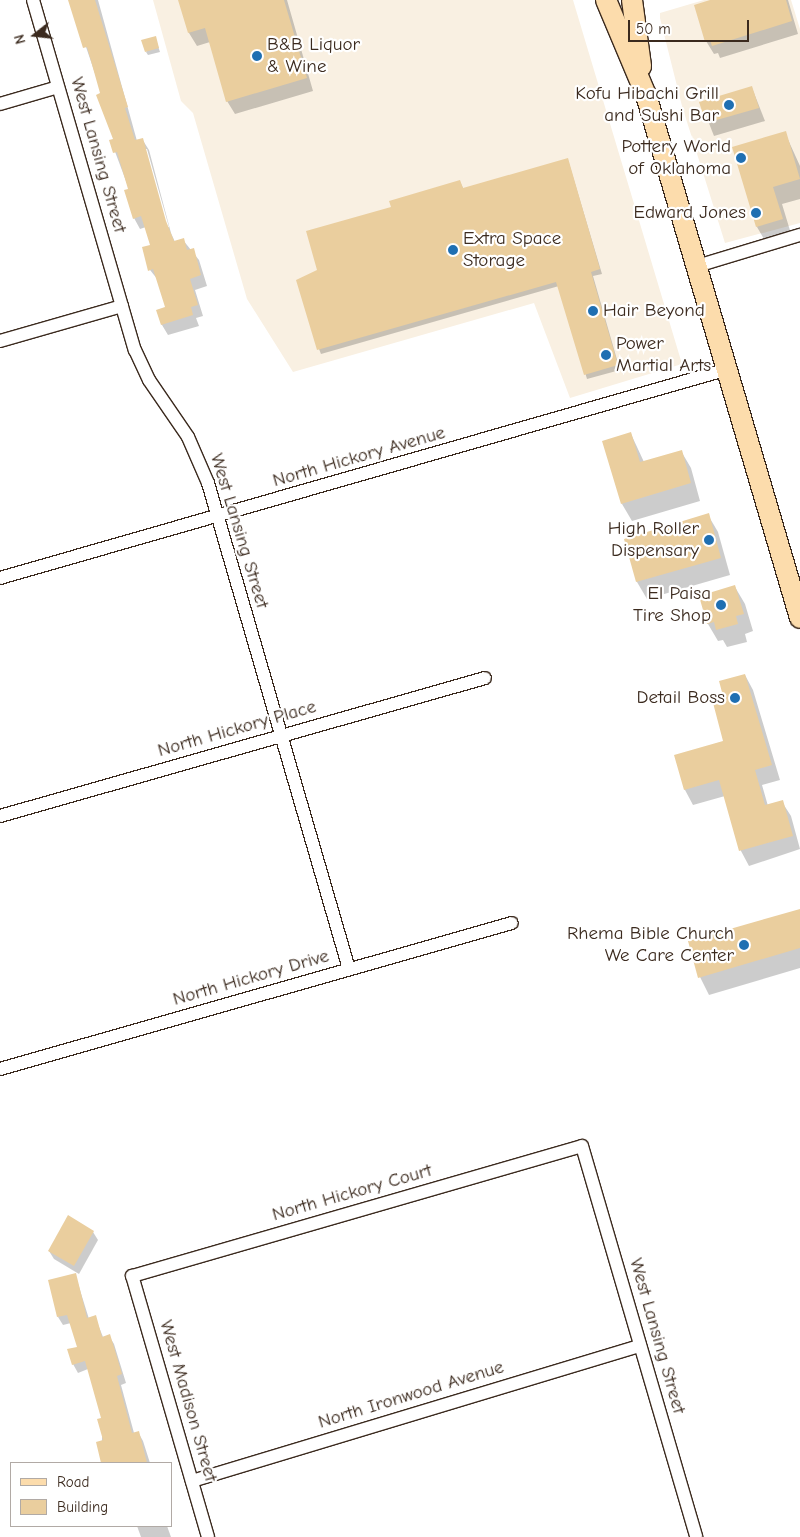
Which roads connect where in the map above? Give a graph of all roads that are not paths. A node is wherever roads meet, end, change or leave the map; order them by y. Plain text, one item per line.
1 (33, 0) edge
2 (606, 0) edge
3 (632, 0) edge
4 (58, 87) junction
5 (646, 95) junction
6 (0, 104) edge
7 (800, 235) edge
8 (697, 266) junction
9 (122, 306) junction
10 (0, 341) edge
11 (728, 369) junction
12 (218, 517) junction
13 (0, 578) edge
14 (800, 618) edge
15 (485, 678) dead end
16 (281, 736) junction
17 (0, 816) edge
18 (512, 923) dead end
19 (349, 969) junction
20 (0, 1069) edge
21 (582, 1146) joint
22 (132, 1276) joint
23 (640, 1346) junction
24 (192, 1481) junction
25 (208, 1537) edge
26 (696, 1537) edge

1 - 4 street, West Lansing Street
2 - 5 main road
3 - 5 main road
4 - 6 street
4 - 9 street, West Lansing Street
5 - 8 main road
7 - 8 street
8 - 11 main road
9 - 10 street
9 - 12 street, West Lansing Street
11 - 12 street, North Hickory Avenue
11 - 14 main road
12 - 13 street, North Hickory Avenue
12 - 16 street, West Lansing Street
15 - 16 street, North Hickory Place
16 - 17 street, North Hickory Place
16 - 19 street, West Lansing Street
18 - 19 street, North Hickory Drive
19 - 20 street, North Hickory Drive
21 - 22 street, North Hickory Court
21 - 23 street, West Lansing Street
22 - 24 street, West Madison Street
23 - 24 street, North Ironwood Avenue
23 - 26 street, West Lansing Street
24 - 25 street, West Madison Street

